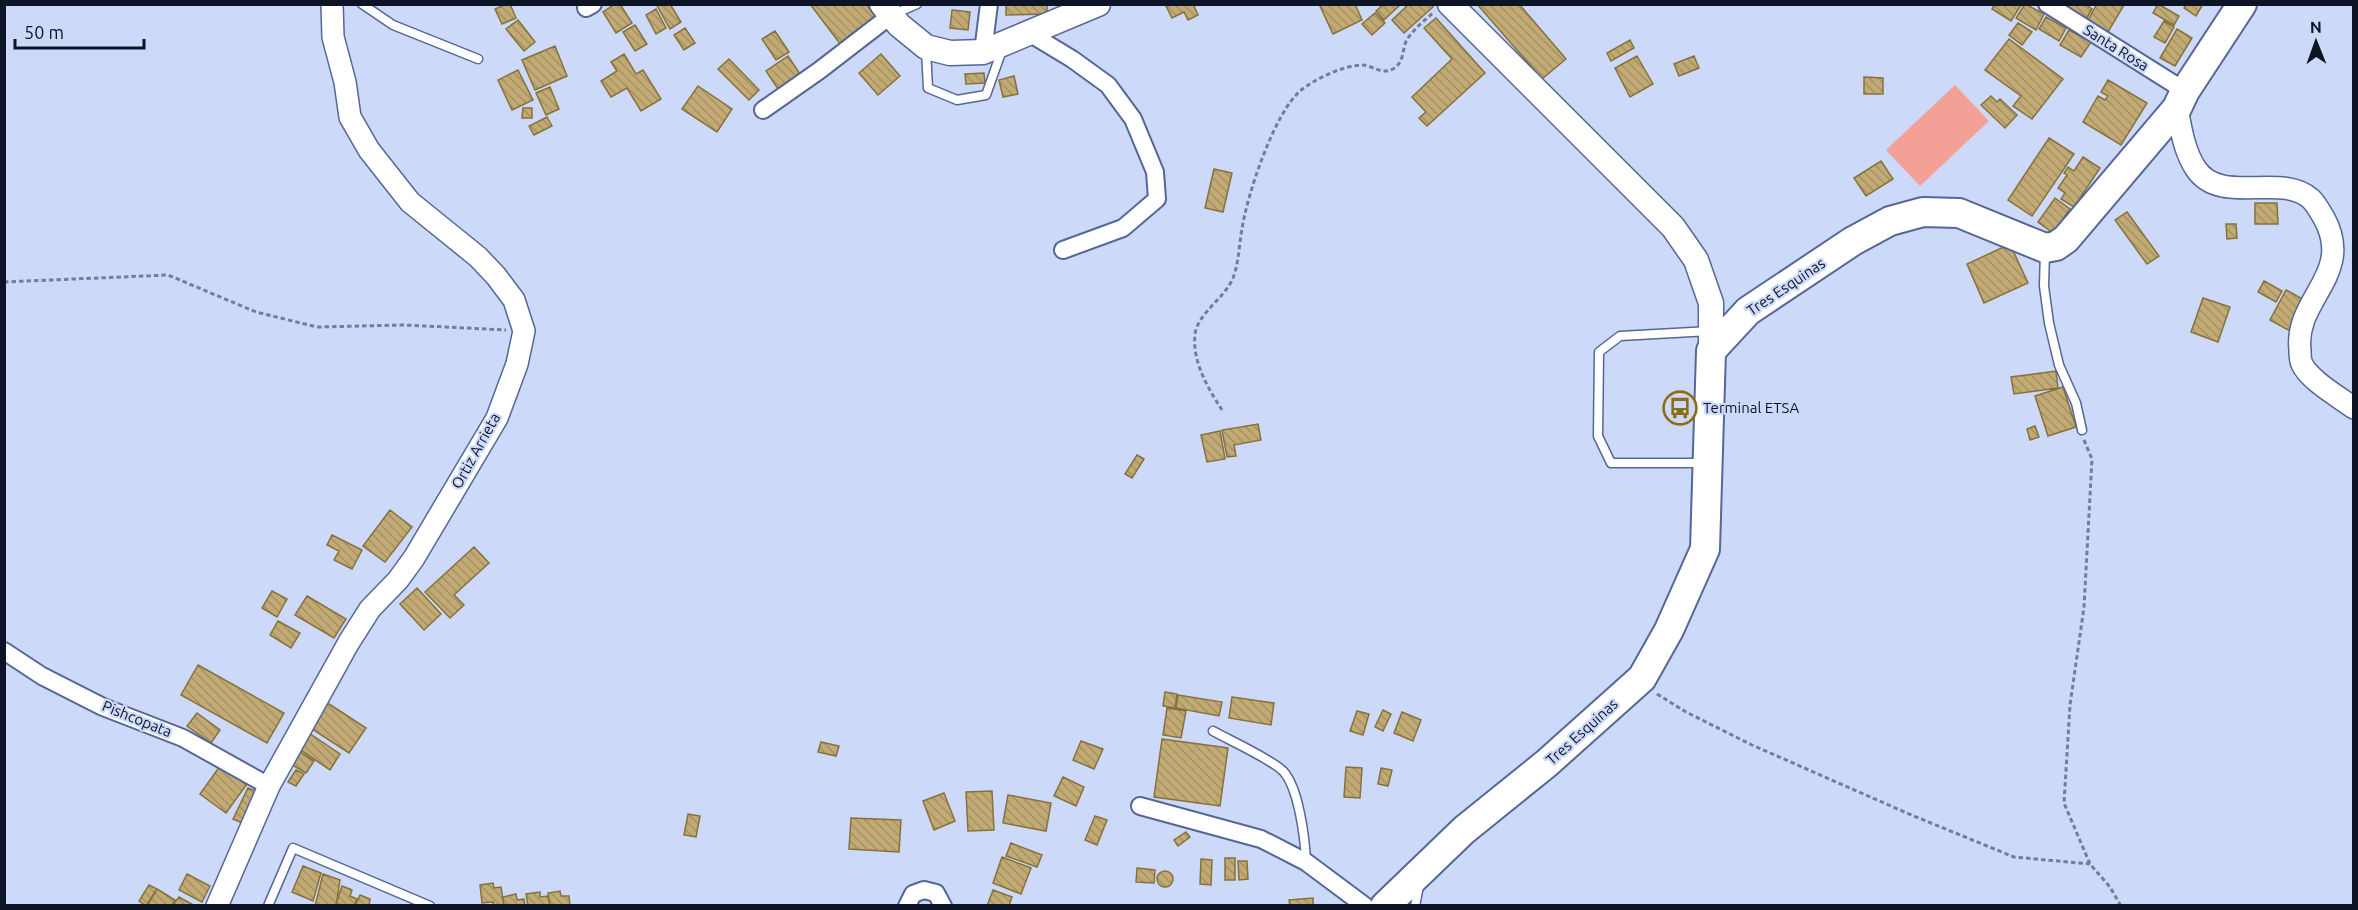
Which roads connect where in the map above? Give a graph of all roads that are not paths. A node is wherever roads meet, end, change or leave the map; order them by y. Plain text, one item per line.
1 (332, 4) edge
2 (362, 4) edge
3 (917, 4) edge
4 (989, 4) edge
5 (1098, 4) edge
6 (1450, 4) edge
7 (2047, 4) edge
8 (2241, 5) edge
9 (890, 15) edge
10 (1029, 33) junction
11 (926, 47) junction
12 (993, 48) junction
13 (478, 59) dead end
14 (2181, 99) junction
15 (763, 110) dead end
16 (2045, 248) junction
17 (1063, 250) dead end
18 (1711, 341) junction
19 (2354, 408) edge
20 (2082, 429) road end
21 (1708, 463) junction
22 (4, 651) edge
23 (1213, 731) dead end
24 (270, 786) junction
25 (1140, 806) dead end
26 (1306, 862) junction
27 (1422, 868) junction
28 (217, 906) edge
29 (268, 906) edge
30 (430, 906) edge
31 (907, 906) edge
32 (944, 906) edge
33 (1365, 906) edge
34 (1385, 906) edge
35 (1415, 906) edge

1 - 24 street, Ortiz Arrieta
2 - 13 lane
3 - 9 lane
4 - 12 street
5 - 10 main road
6 - 18 main road
7 - 14 street, Santa Rosa
8 - 14 highway
9 - 11 main road
9 - 15 street
10 - 12 main road
10 - 17 street
11 - 12 main road
11 - 12 lane
14 - 16 highway
14 - 19 street
16 - 18 highway, Tres Esquinas
16 - 20 lane
18 - 21 highway, Tres Esquinas
18 - 21 lane
21 - 27 highway, Tres Esquinas
22 - 24 street, Pishcopata
23 - 26 lane
24 - 28 street, Ortiz Arrieta
25 - 26 street
26 - 33 street
27 - 34 highway, Tres Esquinas
27 - 35 lane
29 - 30 lane
31 - 32 street

